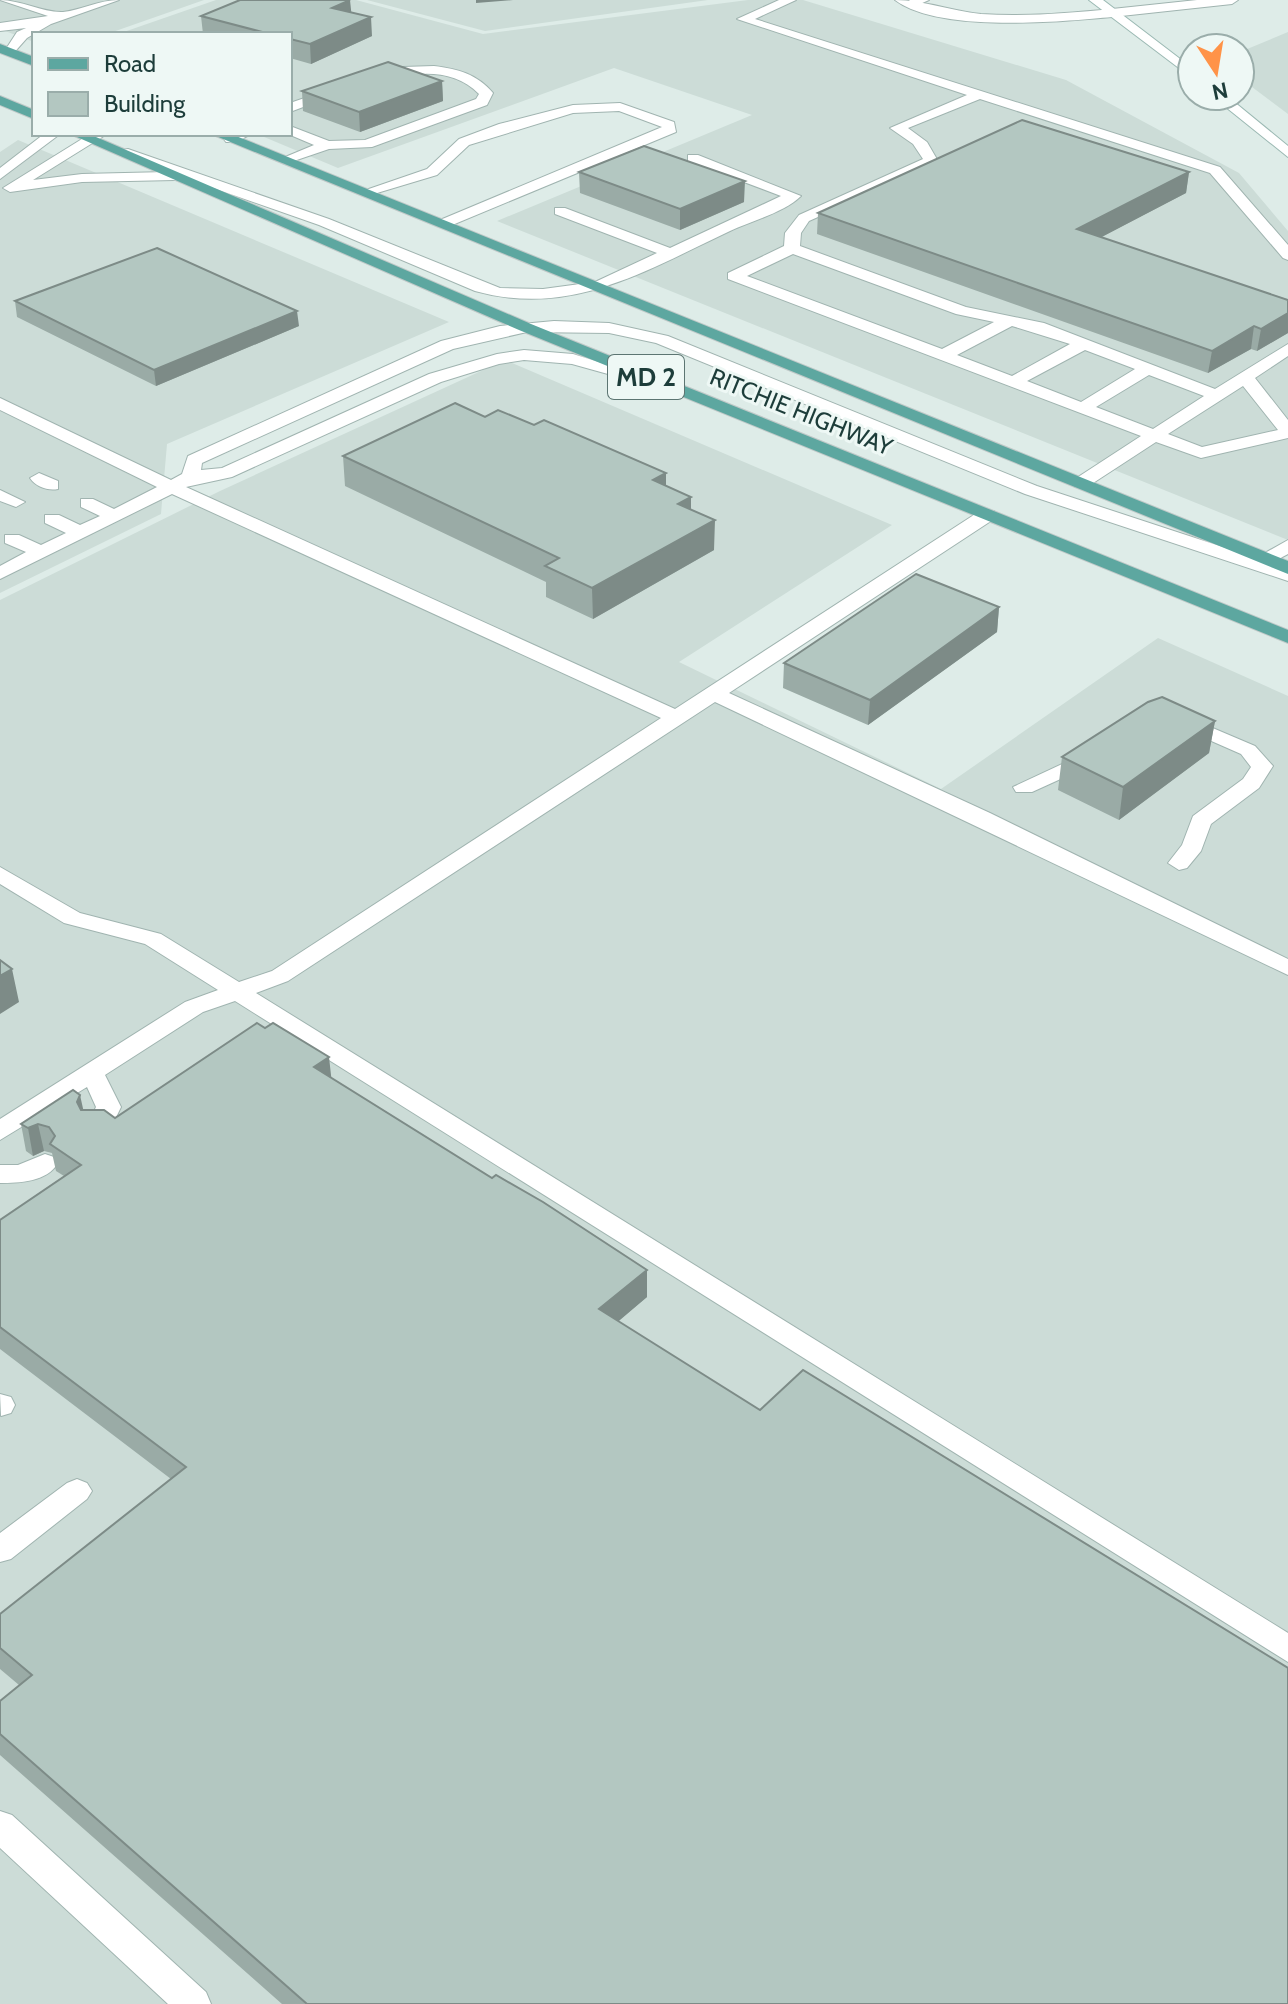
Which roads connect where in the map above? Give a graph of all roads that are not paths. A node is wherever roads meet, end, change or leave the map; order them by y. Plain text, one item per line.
1 (4, 0) edge
2 (113, 0) edge
3 (790, 0) edge
4 (1095, 0) edge
5 (1232, 0) edge
6 (911, 1) edge
7 (1112, 13) junction
8 (60, 16) junction
9 (46, 21) junction
10 (0, 27) edge
11 (6, 50) edge
12 (32, 61) edge
13 (1176, 62) edge
14 (981, 94) junction
15 (0, 100) edge
16 (292, 107) edge
17 (1238, 112) edge
18 (32, 114) edge
19 (292, 131) edge
20 (50, 136) edge
21 (90, 136) edge
22 (231, 136) edge
23 (327, 145) junction
24 (1288, 153) edge
25 (693, 158) dead end
26 (285, 160) junction
27 (0, 175) edge
28 (175, 176) junction
29 (5, 191) edge
30 (367, 192) junction
31 (560, 211) dead end
32 (445, 223) junction
33 (792, 248) junction
34 (670, 253) junction
35 (1288, 255) edge
36 (599, 286) junction
37 (1007, 322) junction
38 (525, 327) junction
39 (1085, 343) junction
40 (1288, 349) edge
41 (945, 354) junction
42 (1149, 368) junction
43 (1246, 378) junction
44 (1017, 380) junction
45 (669, 386) junction
46 (1219, 396) junction
47 (0, 403) edge
48 (1084, 407) junction
49 (1288, 432) edge
50 (1158, 435) junction
51 (191, 477) junction
52 (1081, 483) junction
53 (172, 487) junction
54 (87, 503) dead end
55 (987, 515) junction
56 (115, 516) junction
57 (52, 519) dead end
58 (81, 533) junction
59 (12, 539) dead end
60 (1288, 546) edge
61 (41, 552) junction
62 (1265, 559) junction
63 (1288, 568) edge
64 (0, 573) edge
65 (1288, 575) edge
66 (1288, 637) edge
67 (713, 693) junction
68 (674, 716) junction
69 (1159, 718) edge
70 (1109, 741) edge
71 (1024, 787) dead end
72 (1179, 863) dead end
73 (0, 874) edge
74 (1288, 968) edge
75 (233, 992) junction
76 (90, 1073) junction
77 (98, 1130) edge
78 (0, 1131) edge
79 (45, 1163) dead end
80 (0, 1174) edge
81 (77, 1491) dead end
82 (0, 1550) edge
83 (1288, 1649) edge
84 (0, 1826) edge
85 (193, 2004) edge

1 - 8 main road
2 - 8 main road
3 - 14 main road
4 - 7 main road
5 - 7 main road
6 - 7 main road
7 - 13 main road
8 - 9 main road
9 - 10 main road
9 - 11 main road
11 - 12 main road
14 - 33 main road
14 - 35 main road
15 - 18 main road
16 - 23 main road
17 - 24 main road
19 - 23 main road
20 - 27 main road
21 - 28 main road, RITCHIE HIGHWAY / MD 2
21 - 29 main road
21 - 36 main road
22 - 26 main road, RITCHIE HIGHWAY / MD 2
23 - 26 main road
25 - 34 main road
26 - 30 main road, RITCHIE HIGHWAY / MD 2
28 - 29 main road
28 - 38 main road, RITCHIE HIGHWAY / MD 2
30 - 32 main road, RITCHIE HIGHWAY / MD 2
30 - 32 main road
31 - 34 main road
32 - 36 main road, RITCHIE HIGHWAY / MD 2
33 - 37 main road
33 - 41 main road
34 - 36 main road
36 - 52 main road, RITCHIE HIGHWAY / MD 2
37 - 39 main road
37 - 41 main road
38 - 45 main road, RITCHIE HIGHWAY / MD 2
38 - 51 main road
38 - 65 main road
39 - 42 main road
39 - 44 main road
40 - 43 main road
41 - 44 main road
42 - 46 main road
42 - 48 main road
43 - 46 main road
43 - 49 main road
44 - 48 main road
45 - 51 main road
45 - 55 main road, RITCHIE HIGHWAY / MD 2
46 - 50 main road
47 - 53 main road
48 - 50 main road
49 - 50 main road
50 - 52 main road
51 - 53 main road
52 - 62 main road, RITCHIE HIGHWAY / MD 2
53 - 56 main road
53 - 68 main road
54 - 56 main road
55 - 66 main road, RITCHIE HIGHWAY / MD 2
55 - 67 main road
56 - 58 main road
57 - 58 main road
58 - 61 main road
59 - 61 main road
60 - 62 main road
61 - 64 main road
62 - 63 main road, RITCHIE HIGHWAY / MD 2
67 - 68 main road
67 - 74 main road
68 - 75 main road
69 - 72 main road
70 - 71 main road
73 - 75 main road
75 - 76 main road
75 - 83 main road
76 - 77 main road
76 - 78 main road
79 - 80 main road
81 - 82 main road
84 - 85 main road

